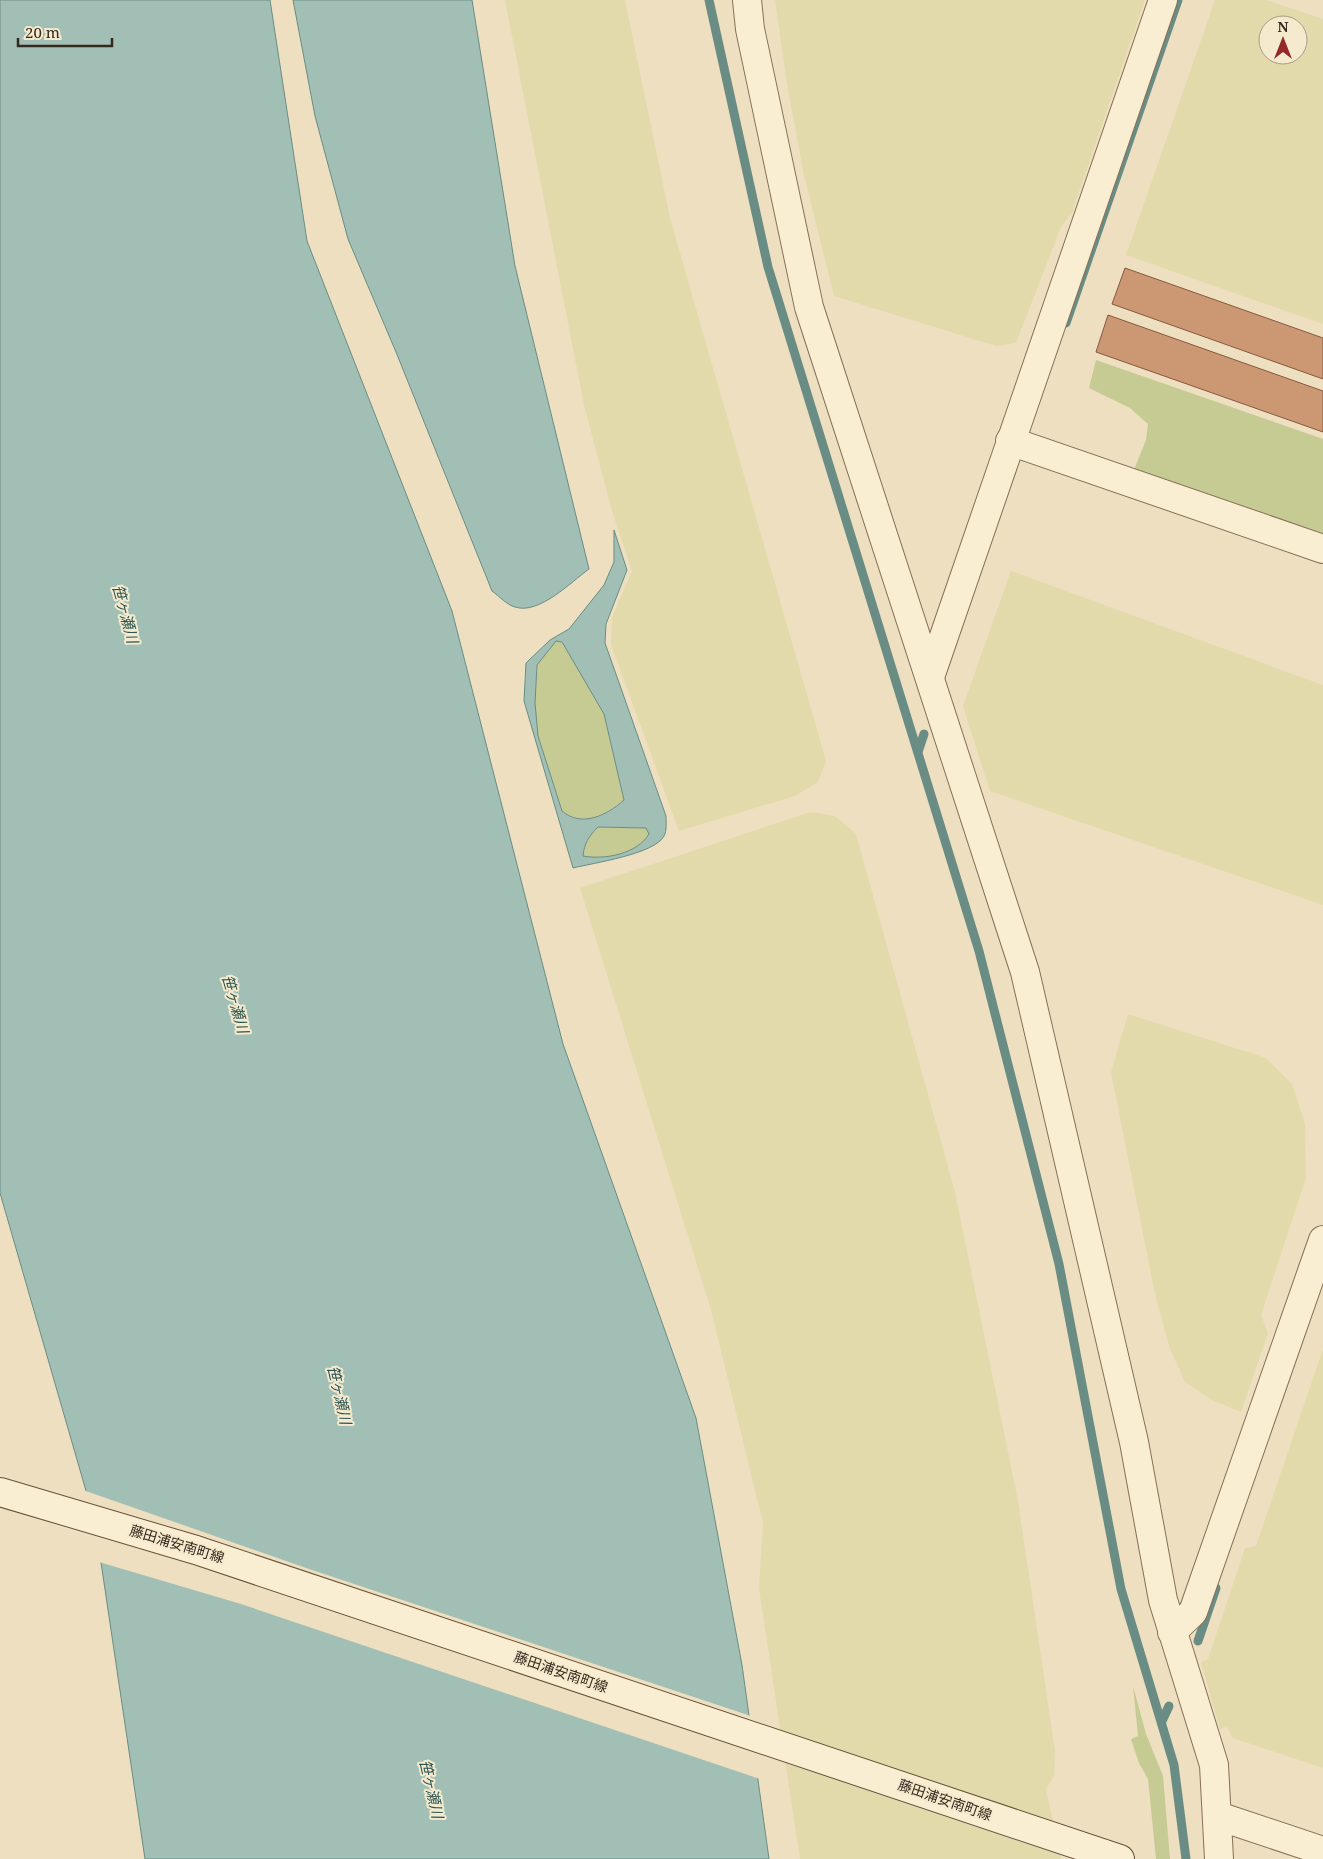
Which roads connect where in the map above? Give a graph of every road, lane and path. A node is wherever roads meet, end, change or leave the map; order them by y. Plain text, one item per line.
1 (747, 0) edge
2 (1163, 0) edge
3 (1021, 445) junction
4 (1323, 549) edge
5 (930, 676) junction
6 (1323, 1240) edge
7 (0, 1492) edge
8 (1172, 1632) junction
9 (1218, 1816) junction
10 (1323, 1851) edge
11 (1120, 1859) edge
12 (1219, 1859) edge

1 - 5 street
2 - 3 street
3 - 4 street
3 - 5 street
5 - 8 street
6 - 8 street
7 - 11 street, 藤田浦安南町線
8 - 9 street
9 - 10 street
9 - 12 street

